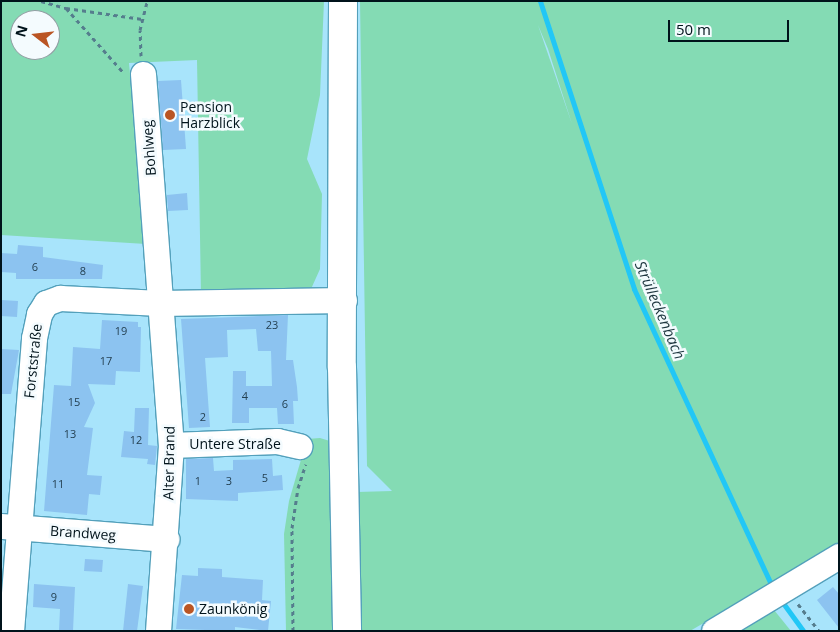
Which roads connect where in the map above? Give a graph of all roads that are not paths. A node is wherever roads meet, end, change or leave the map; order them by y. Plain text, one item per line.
1 (343, 1) edge
2 (143, 74) road end
3 (160, 299) junction
4 (344, 300) junction
5 (171, 445) junction
6 (299, 446) road end
7 (10, 528) edge
8 (166, 539) junction
9 (832, 566) edge
10 (11, 631) edge
11 (158, 631) edge
12 (347, 631) edge
13 (714, 631) edge

1 - 4 main road
2 - 3 street, Bohlweg
3 - 4 street, Forststraße
3 - 5 street, Alter Brand
3 - 7 street, Forststraße
4 - 12 main road
5 - 6 street, Untere Straße
5 - 8 street, Alter Brand
7 - 8 street, Brandweg
7 - 10 street, Forststraße
8 - 11 street, Alter Brand
9 - 13 street

